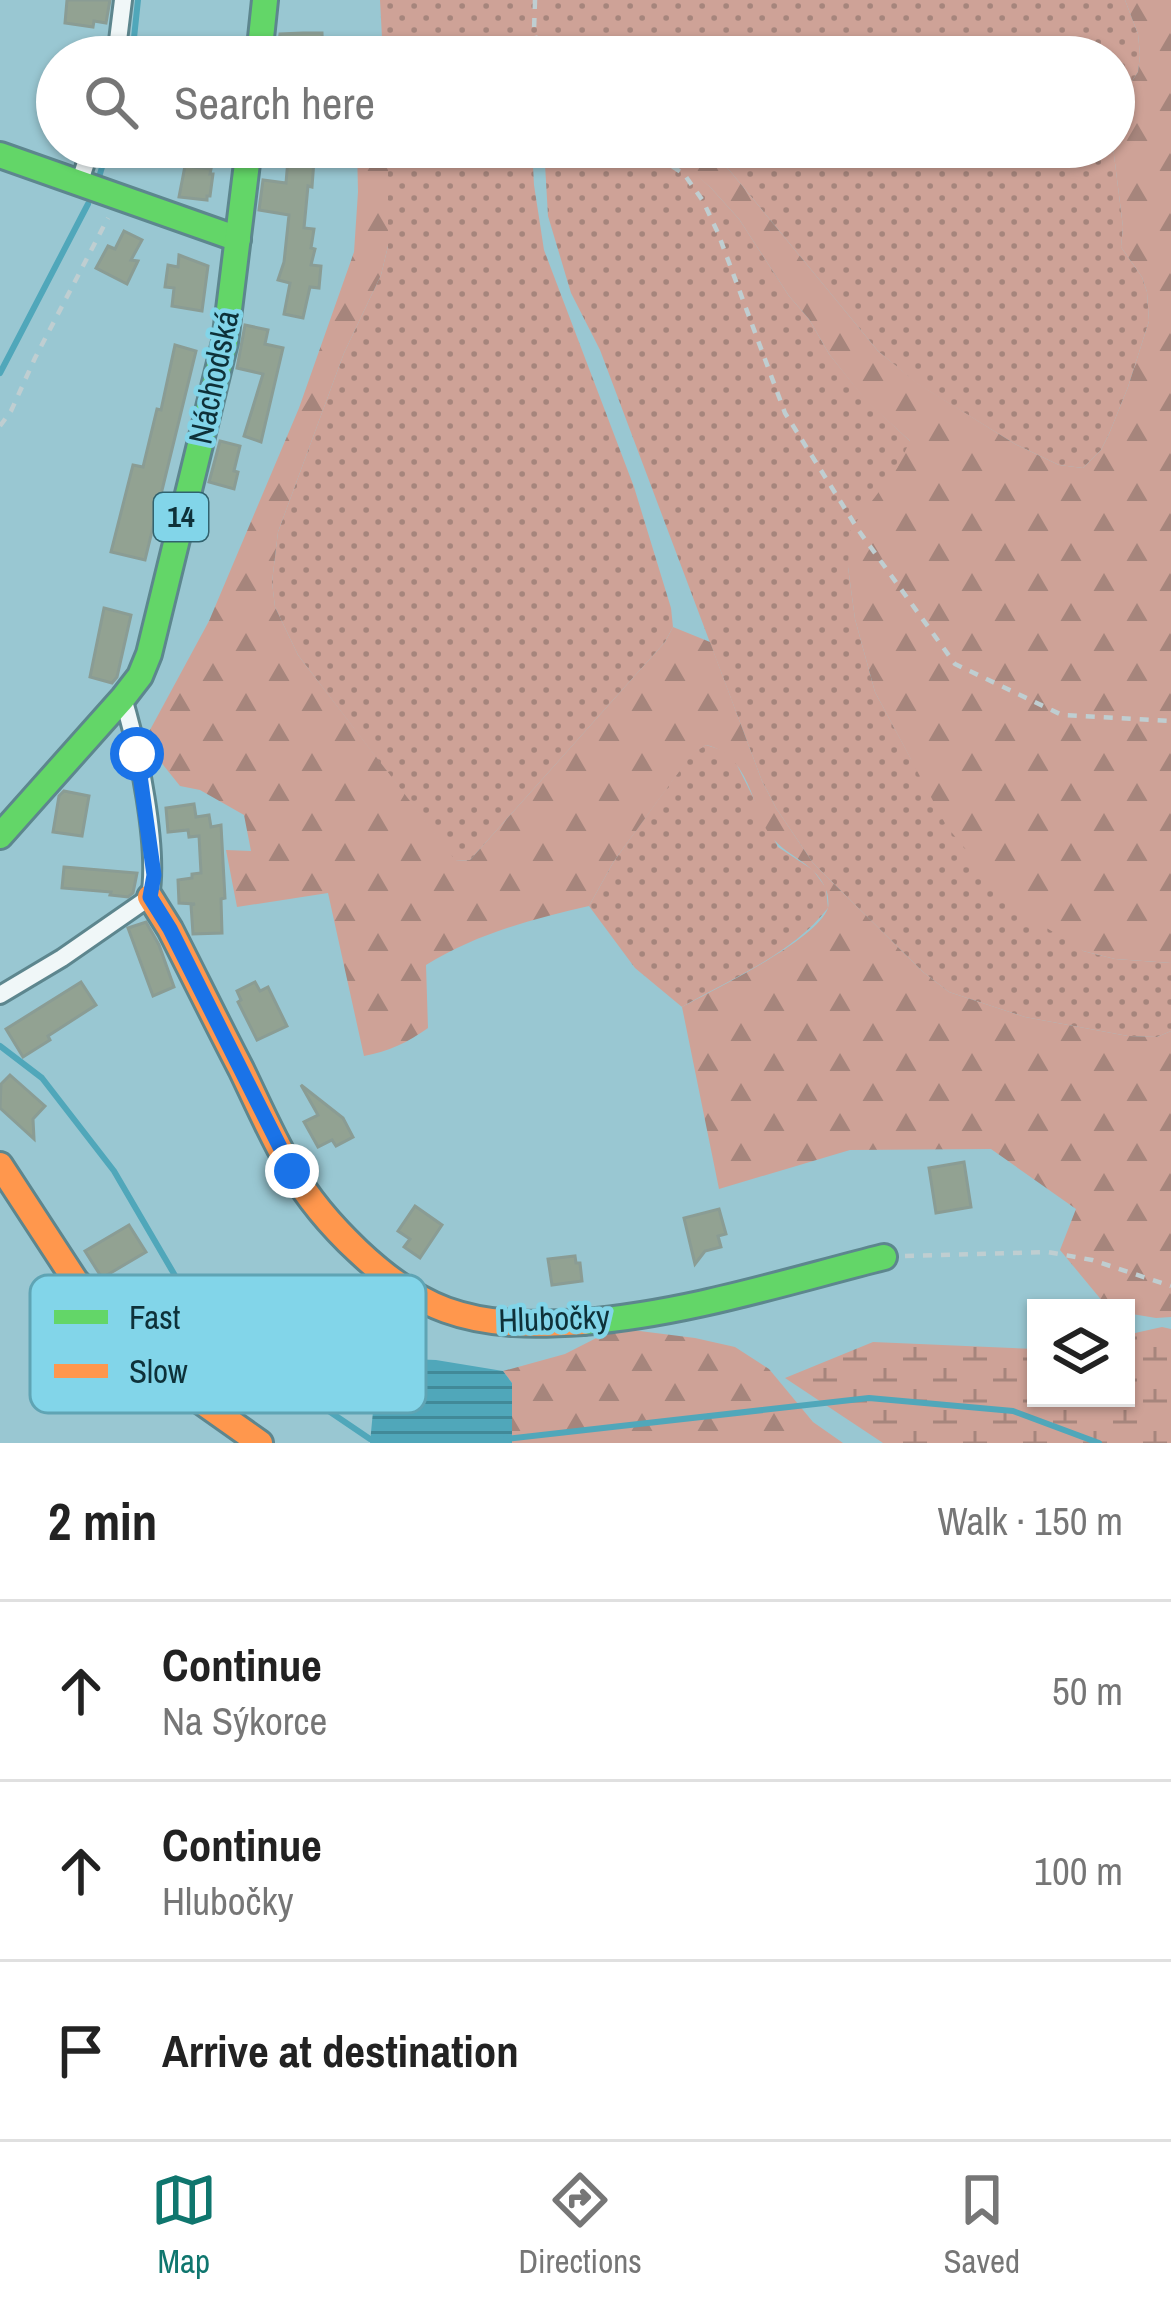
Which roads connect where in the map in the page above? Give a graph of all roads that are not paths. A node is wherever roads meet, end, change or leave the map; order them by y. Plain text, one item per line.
1 (123, 0) edge
2 (265, 0) edge
3 (119, 36) edge
4 (261, 36) edge
5 (0, 155) edge
6 (36, 167) edge
7 (40, 168) edge
8 (85, 168) edge
9 (246, 168) edge
10 (80, 181) junction
11 (238, 239) junction
12 (123, 698) junction
13 (0, 836) edge
14 (150, 897) junction
15 (0, 995) edge
16 (0, 1165) edge
17 (884, 1257) road end
18 (72, 1275) edge
19 (387, 1275) edge
20 (426, 1300) edge
21 (218, 1413) edge
22 (260, 1443) edge

1 - 3 street
2 - 4 street
5 - 6 street
7 - 10 street
8 - 10 street
9 - 11 street, Náchodská / 14
10 - 11 street
11 - 12 street, Náchodská / 14
12 - 13 street, Náchodská / 14
12 - 14 street
14 - 15 street
14 - 19 street, Hlubočky
16 - 18 street
17 - 20 street, Hlubočky
21 - 22 street

